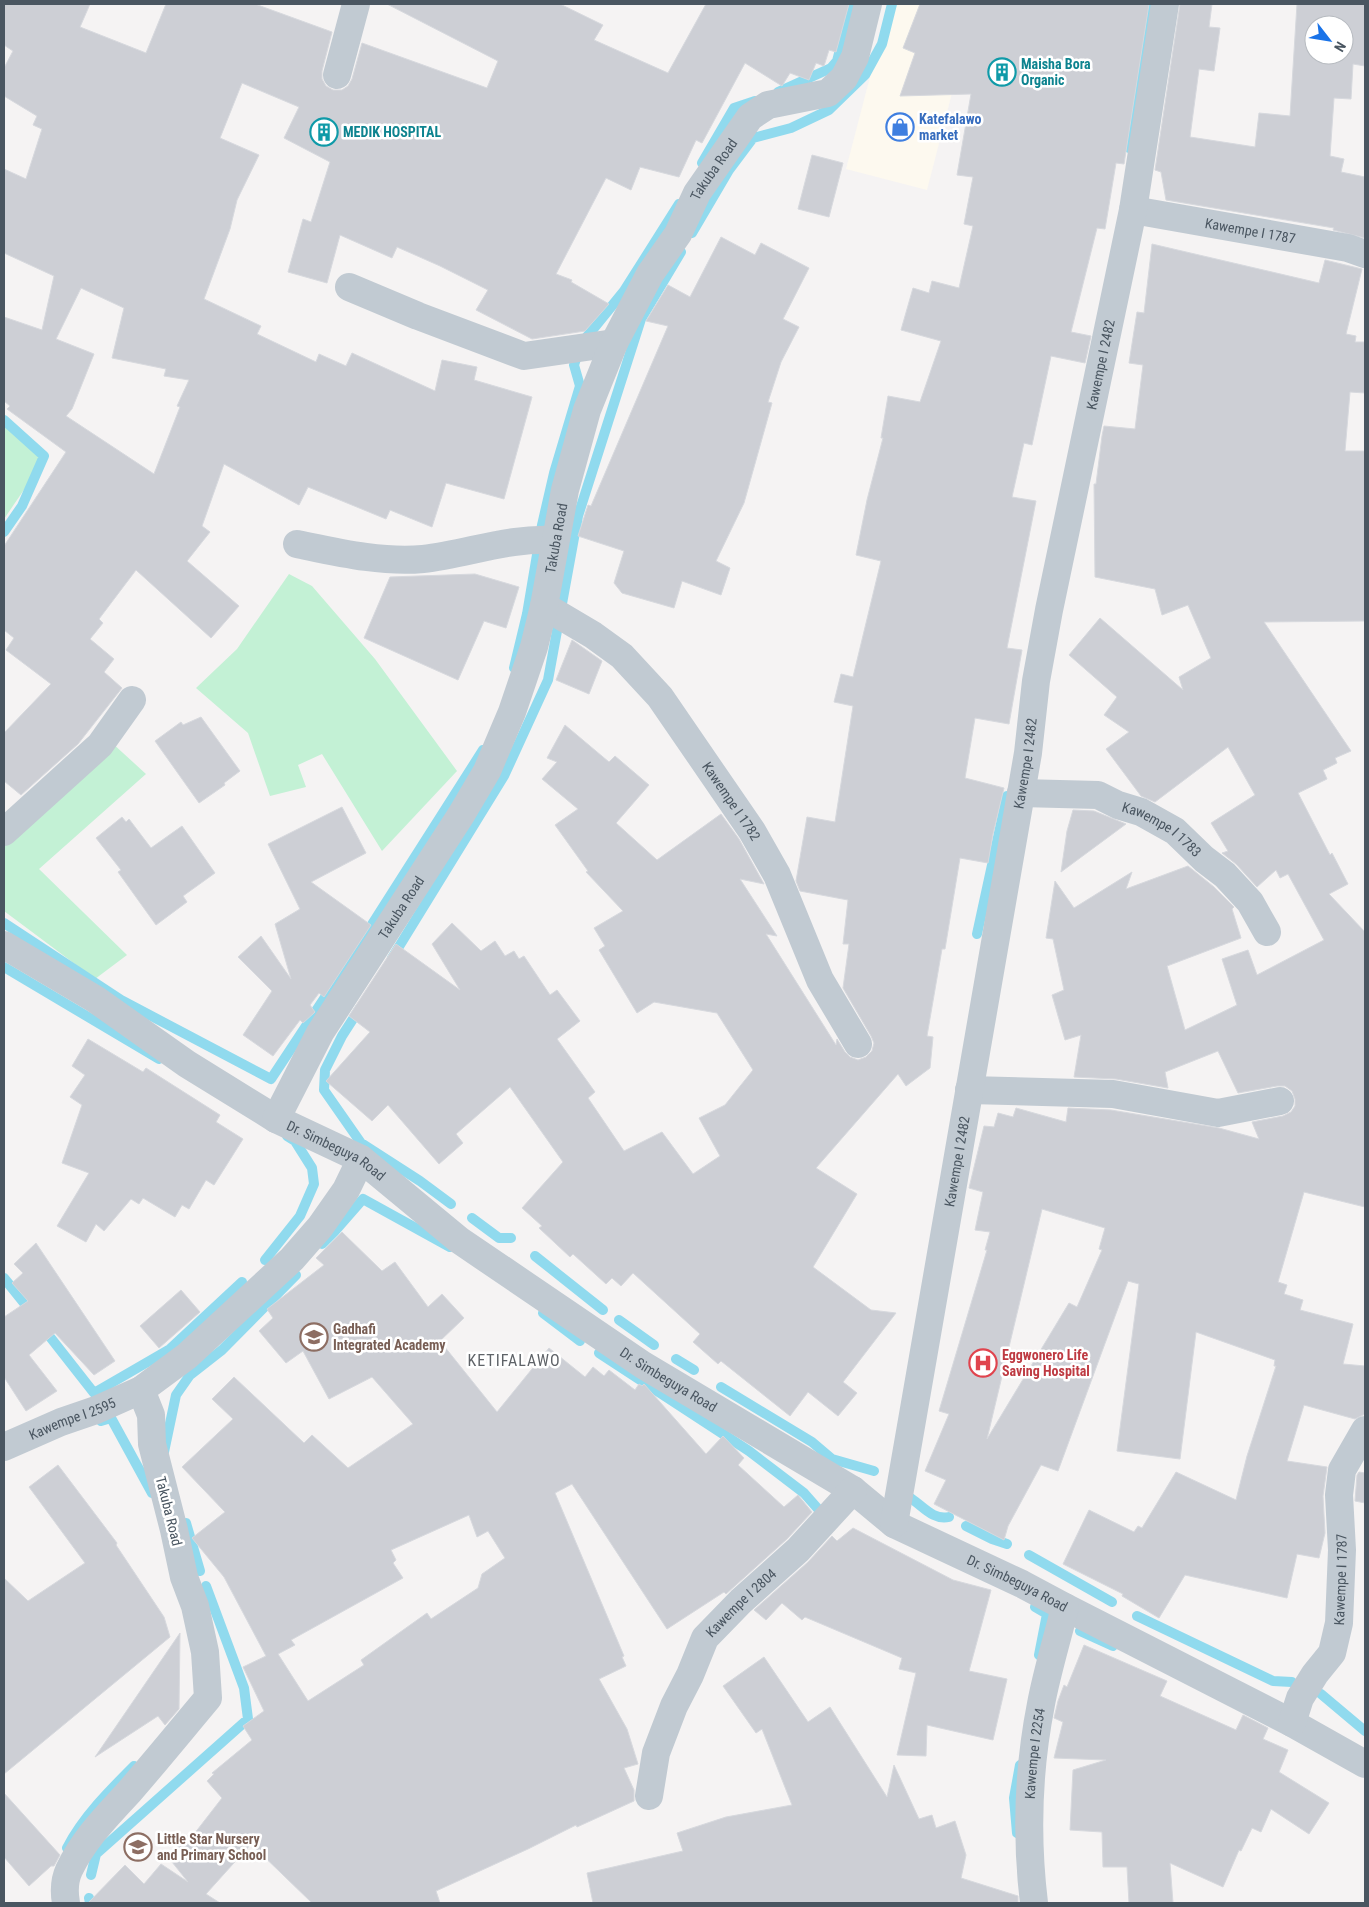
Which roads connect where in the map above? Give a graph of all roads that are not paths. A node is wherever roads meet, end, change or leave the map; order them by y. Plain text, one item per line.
1 (356, 4) edge
2 (868, 4) edge
3 (1165, 4) edge
4 (337, 75) dead end
5 (1133, 210) junction
6 (1365, 254) edge
7 (349, 287) dead end
8 (614, 343) junction
9 (555, 540) junction
10 (297, 544) dead end
11 (544, 606) junction
12 (132, 700) dead end
13 (1021, 793) junction
14 (4, 832) edge
15 (1267, 932) dead end
16 (4, 945) edge
17 (858, 1044) dead end
18 (969, 1090) junction
19 (1280, 1101) dead end
20 (276, 1119) junction
21 (361, 1159) junction
22 (141, 1390) junction
23 (1365, 1430) edge
24 (4, 1447) edge
25 (853, 1490) junction
26 (894, 1524) junction
27 (1065, 1607) junction
28 (1292, 1723) junction
29 (1365, 1764) edge
30 (649, 1796) dead end
31 (66, 1903) edge
32 (1034, 1903) edge

1 - 4 street
2 - 8 street, Takuba Road
3 - 5 street, Kawempe I 2482
5 - 6 street, Kawempe I 1787
5 - 13 street, Kawempe I 2482
7 - 8 street
8 - 9 street, Takuba Road
9 - 10 street
9 - 11 street, Takuba Road
11 - 17 street, Kawempe I 1782
11 - 20 street, Takuba Road
12 - 14 street
13 - 15 street, Kawempe I 1783
13 - 18 street, Kawempe I 2482
16 - 20 street, Dr. Simbeguya Road
18 - 19 street
18 - 26 street, Kawempe I 2482
20 - 21 street, Dr. Simbeguya Road
21 - 22 street
21 - 25 street, Dr. Simbeguya Road
22 - 24 street, Kawempe I 2595
22 - 31 street, Takuba Road
23 - 28 street, Kawempe I 1787
25 - 26 street, Dr. Simbeguya Road
25 - 30 street, Kawempe I 2804
26 - 27 street, Dr. Simbeguya Road
27 - 28 street, Dr. Simbeguya Road
27 - 32 street, Kawempe I 2254
28 - 29 street, Dr. Simbeguya Road

